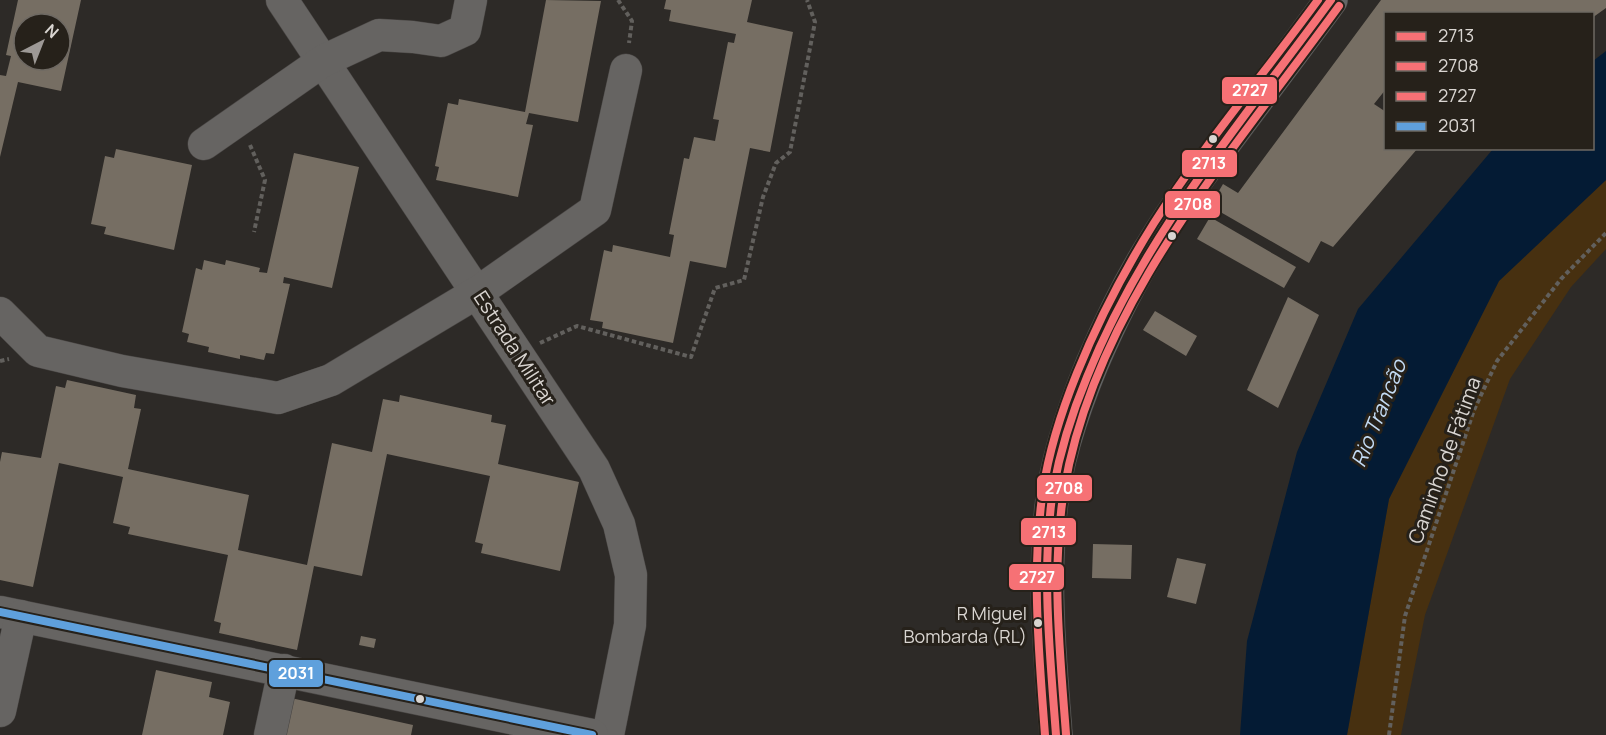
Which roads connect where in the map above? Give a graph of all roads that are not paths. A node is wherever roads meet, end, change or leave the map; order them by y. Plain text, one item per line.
1 (282, 0) edge
2 (471, 0) edge
3 (1330, 0) edge
4 (323, 61) junction
5 (626, 70) road end
6 (204, 144) dead end
7 (478, 292) junction
8 (0, 314) edge
9 (10, 614) edge
10 (284, 670) junction
11 (0, 711) edge
12 (270, 735) edge
13 (592, 735) edge
14 (608, 735) edge
15 (1056, 735) edge

1 - 4 street, Estrada Militar
2 - 4 street
3 - 15 main road
4 - 6 street
4 - 7 street, Estrada Militar
5 - 7 street
7 - 8 street
7 - 14 street, Estrada Militar
9 - 10 street
9 - 11 street
10 - 12 street
10 - 13 street

